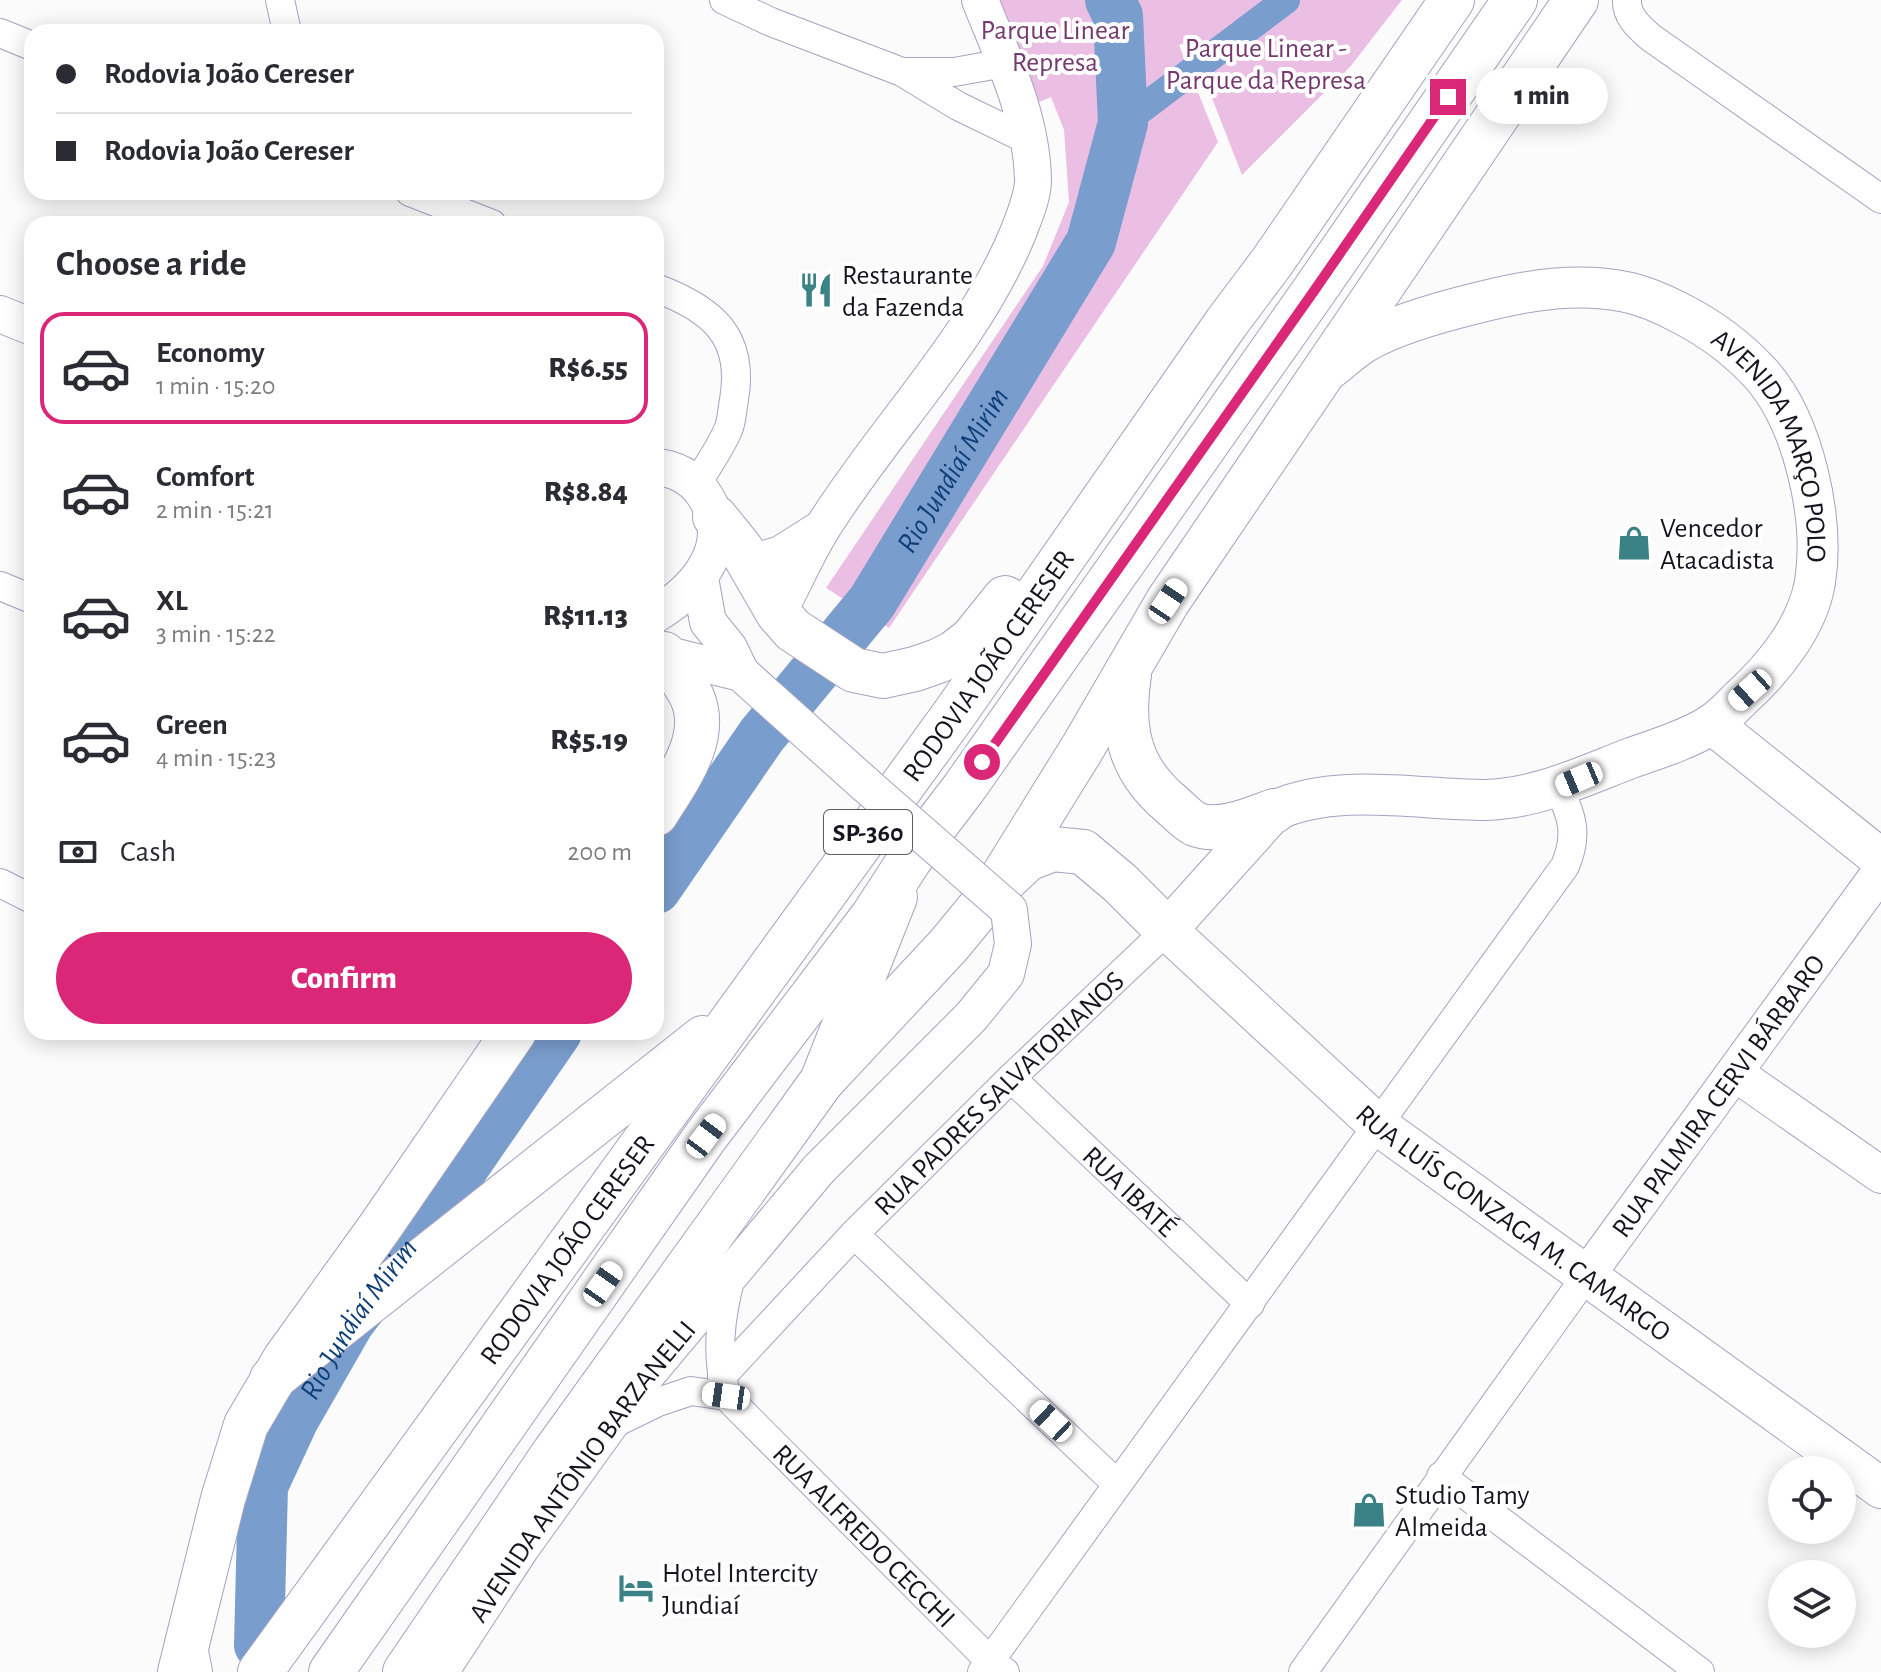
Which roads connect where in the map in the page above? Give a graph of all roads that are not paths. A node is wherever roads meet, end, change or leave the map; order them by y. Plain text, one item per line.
1 (280, 0) edge
2 (724, 0) edge
3 (980, 0) edge
4 (1452, 0) edge
5 (1515, 0) edge
6 (1576, 0) edge
7 (1627, 0) edge
8 (285, 24) edge
9 (0, 33) edge
10 (24, 43) edge
11 (1005, 63) junction
12 (902, 72) junction
13 (1030, 141) junction
14 (1881, 199) edge
15 (430, 200) edge
16 (472, 216) edge
17 (664, 292) edge
18 (0, 314) edge
19 (1227, 322) junction
20 (24, 324) edge
21 (1320, 377) junction
22 (664, 468) edge
23 (706, 500) junction
24 (823, 527) junction
25 (748, 564) junction
26 (700, 578) junction
27 (0, 586) edge
28 (24, 596) edge
29 (786, 621) junction
30 (664, 628) edge
31 (664, 642) edge
32 (664, 649) edge
33 (1131, 665) junction
34 (748, 677) junction
35 (1712, 724) junction
36 (1558, 788) junction
37 (664, 800) edge
38 (1274, 811) junction
39 (910, 859) junction
40 (1881, 859) edge
41 (1881, 871) edge
42 (0, 883) edge
43 (995, 889) junction
44 (24, 895) edge
45 (1167, 930) junction
46 (746, 1005) junction
47 (509, 1040) edge
48 (1735, 1073) junction
49 (1011, 1078) junction
50 (822, 1081) junction
51 (1379, 1126) junction
52 (1881, 1175) edge
53 (854, 1234) junction
54 (731, 1275) junction
55 (1587, 1275) junction
56 (1250, 1304) junction
57 (288, 1366) junction
58 (724, 1386) junction
59 (610, 1426) junction
60 (1441, 1476) junction
61 (1117, 1484) junction
62 (1881, 1488) edge
63 (185, 1665) edge
64 (336, 1665) edge
65 (992, 1668) edge
66 (1688, 1668) edge
67 (260, 1672) edge
68 (405, 1672) edge
69 (440, 1672) edge
70 (1303, 1672) edge

1 - 8 street
2 - 12 street
3 - 11 street
4 - 19 main road, RODOVIA JOÃO CERESER / SP-360
5 - 39 main road, RODOVIA JOÃO CERESER / SP-360
6 - 21 main road
7 - 14 street
9 - 10 street
11 - 12 street
11 - 13 street
12 - 13 street
13 - 24 street
15 - 16 street
17 - 23 street
18 - 20 street
19 - 29 main road
19 - 46 main road, RODOVIA JOÃO CERESER / SP-360
21 - 33 main road
21 - 35 main road, AVENIDA MARÇO POLO
22 - 23 street
23 - 25 main road
23 - 26 street
24 - 25 street
24 - 29 street
25 - 29 main road
26 - 30 street
26 - 34 street
27 - 28 street
31 - 34 street
32 - 37 main road
33 - 38 main road
33 - 43 main road
34 - 54 street, AVENIDA ANTÔNIO BARZANELLI, bridge
35 - 36 main road, AVENIDA MARÇO POLO
35 - 40 main road
36 - 38 main road, AVENIDA MARÇO POLO
36 - 51 street
38 - 45 main road, RUA PADRES SALVATORIANOS
39 - 50 main road
39 - 64 main road, RODOVIA JOÃO CERESER / SP-360
41 - 48 street, RUA PALMIRA CERVI BÁRBARO
42 - 44 street
43 - 45 main road
43 - 50 main road
45 - 49 street, RUA PADRES SALVATORIANOS
45 - 51 main road, RUA LUÍS GONZAGA M. CAMARGO
46 - 57 main road
46 - 67 main road, RODOVIA JOÃO CERESER / SP-360
47 - 57 main road
48 - 52 street
48 - 55 street, RUA PALMIRA CERVI BÁRBARO
49 - 53 street, RUA PADRES SALVATORIANOS
49 - 56 street, RUA IBATÉ
50 - 68 main road
51 - 55 main road, RUA LUÍS GONZAGA M. CAMARGO
51 - 56 street
53 - 58 street, RUA PADRES SALVATORIANOS
53 - 61 street
54 - 58 street
54 - 59 street, AVENIDA ANTÔNIO BARZANELLI
55 - 60 street, RUA PALMIRA CERVI BÁRBARO
55 - 62 main road, RUA LUÍS GONZAGA M. CAMARGO
56 - 61 street
57 - 63 main road
58 - 59 street
58 - 65 street, RUA ALFREDO CECCHI
59 - 69 street, AVENIDA ANTÔNIO BARZANELLI
60 - 66 street
60 - 70 street, RUA PALMIRA CERVI BÁRBARO
61 - 65 street

